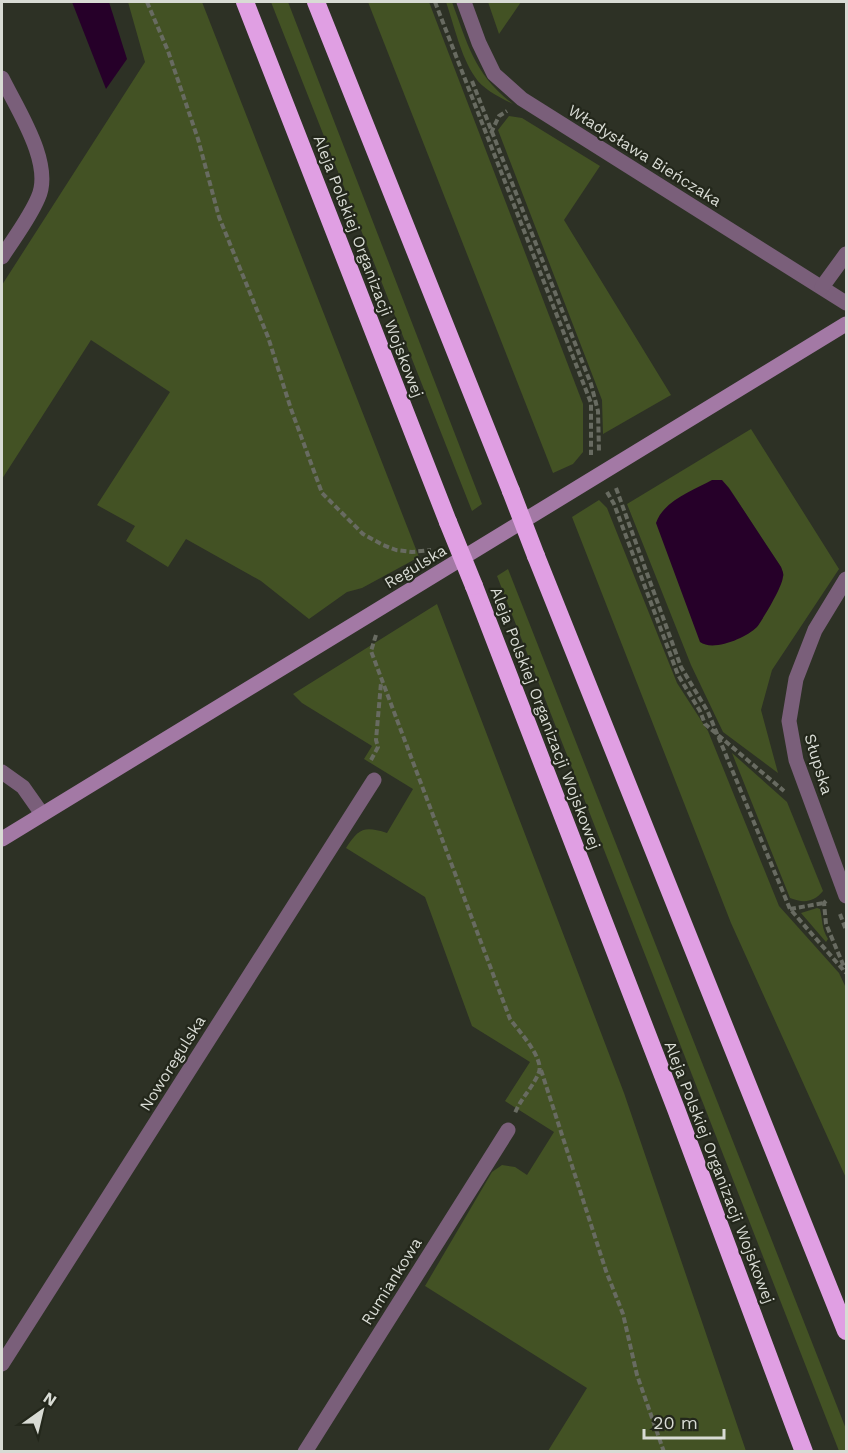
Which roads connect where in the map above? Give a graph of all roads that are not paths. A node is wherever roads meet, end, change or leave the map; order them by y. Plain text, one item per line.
1 (245, 2) edge
2 (316, 2) edge
3 (464, 2) edge
4 (2, 78) edge
5 (3, 251) edge
6 (846, 254) edge
7 (822, 287) junction
8 (846, 303) edge
9 (846, 324) edge
10 (846, 579) edge
11 (2, 772) edge
12 (374, 780) dead end
13 (42, 814) junction
14 (2, 839) edge
15 (846, 894) edge
16 (508, 1130) road end
17 (846, 1331) edge
18 (2, 1364) edge
19 (305, 1452) edge
20 (804, 1452) edge

1 - 20 highway, Aleja Polskiej Organizacji Wojskowej, bridge
2 - 17 highway, bridge
3 - 7 street, Władysława Bieńczaka
4 - 5 street
6 - 7 street
7 - 8 street, Władysława Bieńczaka
9 - 13 street, Regulska
10 - 15 street, Słupska
11 - 13 street
12 - 18 street, Noworegulska
13 - 14 street, Regulska
16 - 19 street, Rumiankowa

